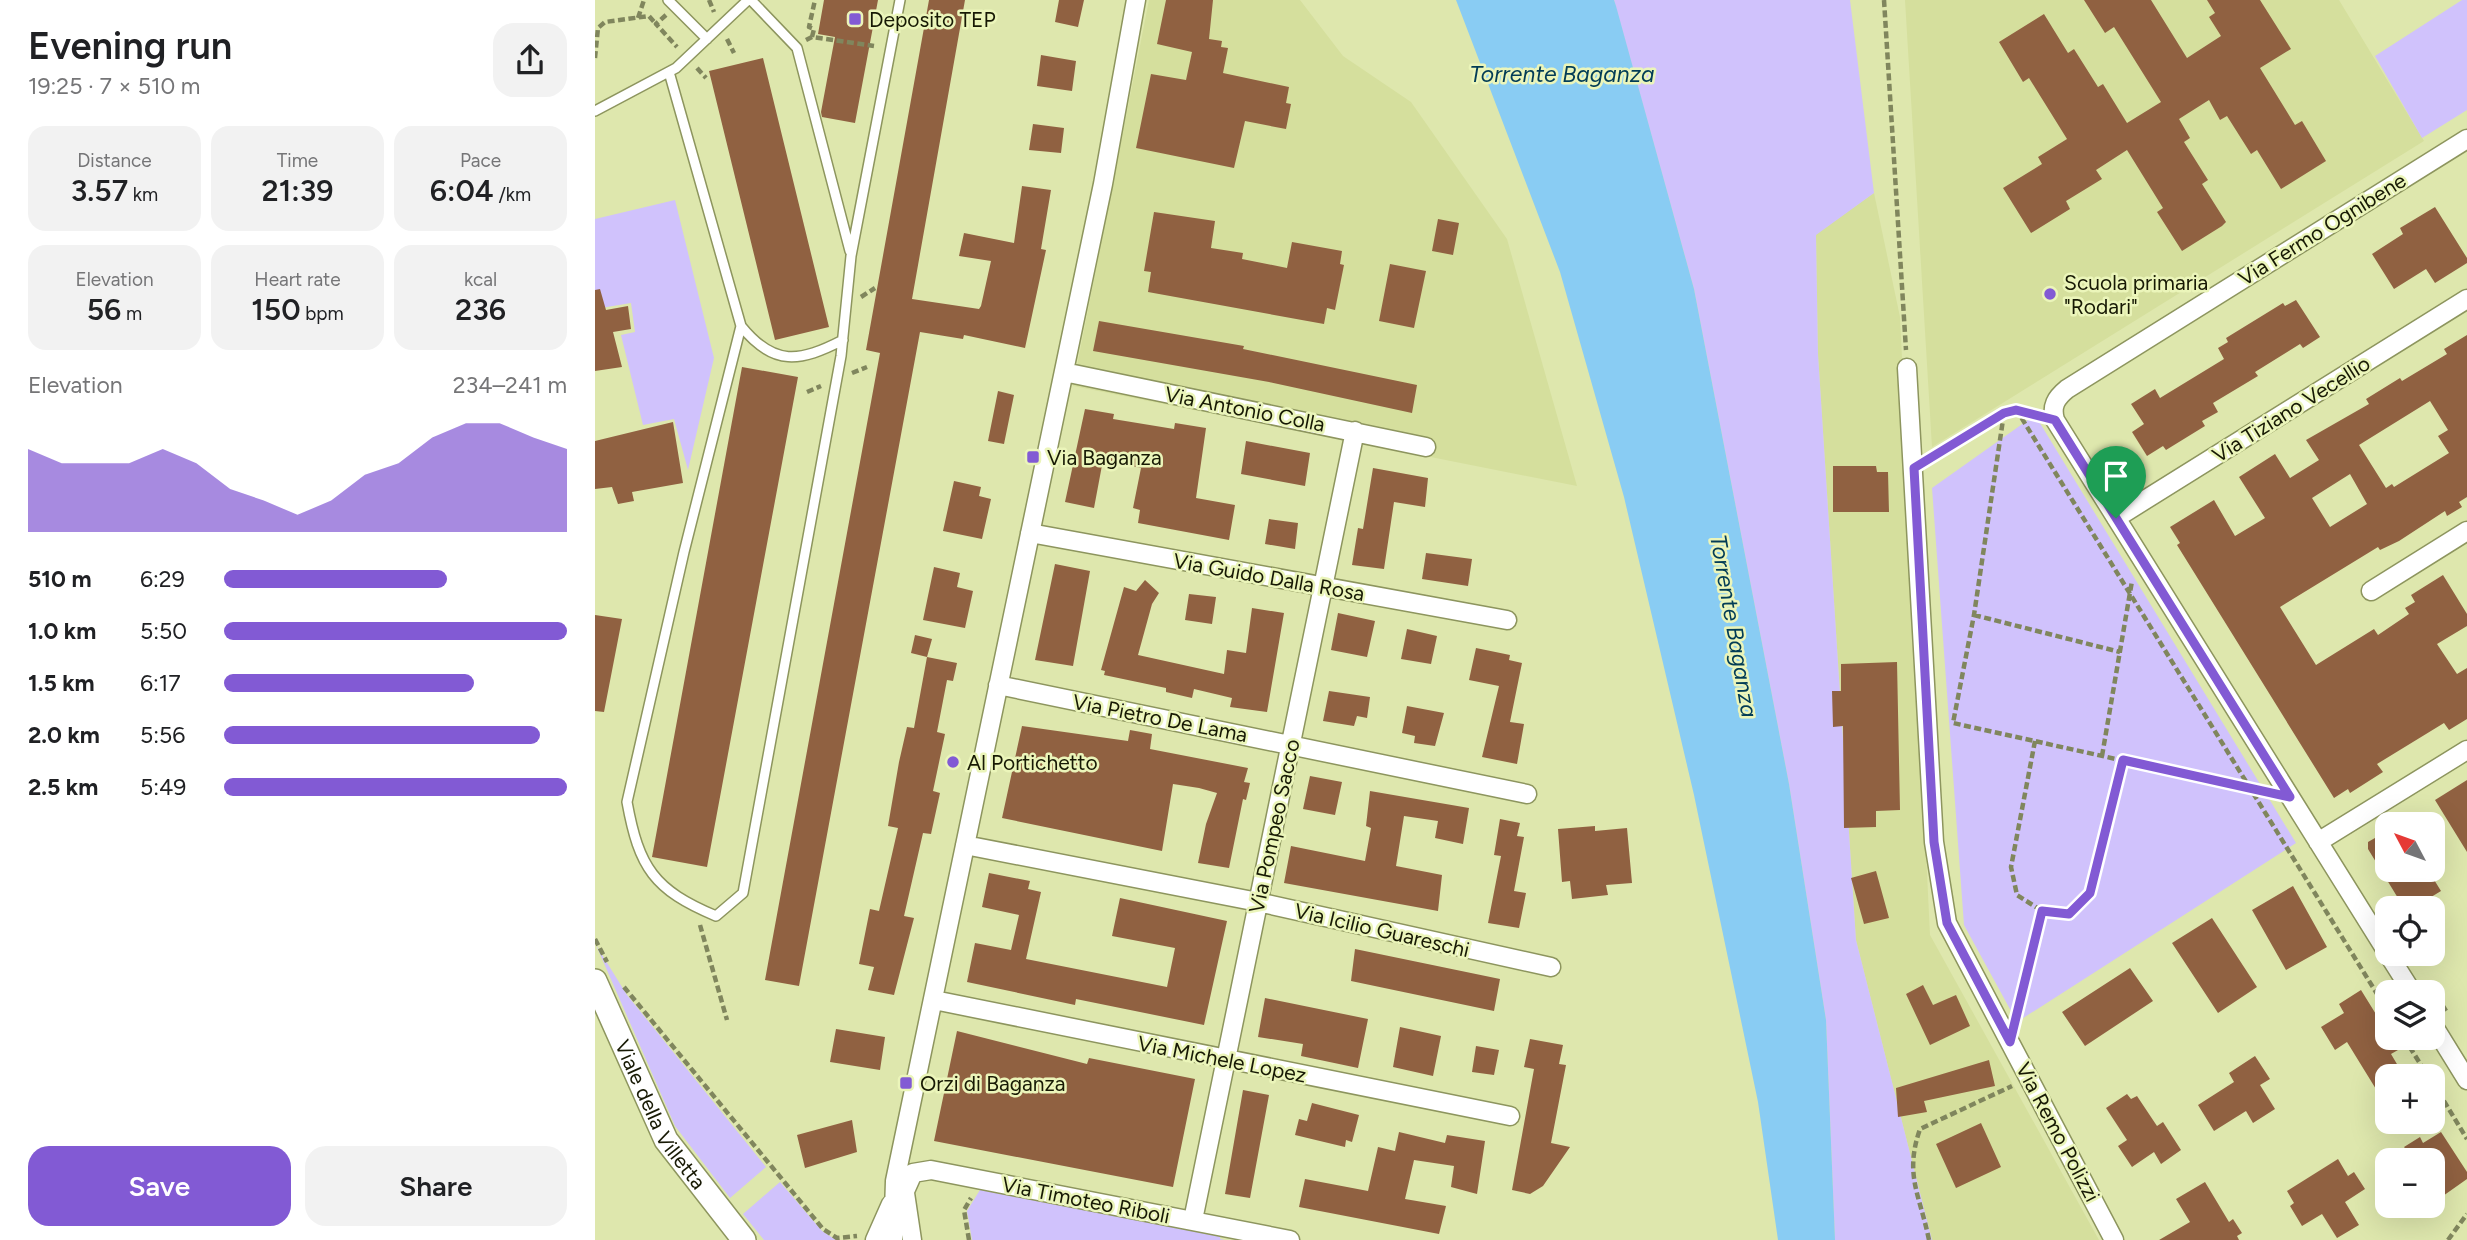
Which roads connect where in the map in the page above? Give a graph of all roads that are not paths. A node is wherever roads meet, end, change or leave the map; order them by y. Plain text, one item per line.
1 (749, 0) edge
2 (900, 0) edge
3 (1136, 0) edge
4 (671, 3) edge
5 (707, 39) junction
6 (669, 72) junction
7 (595, 111) edge
8 (2467, 139) edge
9 (851, 256) junction
10 (2467, 299) edge
11 (741, 326) junction
12 (843, 340) junction
13 (1907, 368) road end
14 (1064, 372) junction
15 (1355, 431) junction
16 (1426, 447) dead end
17 (2116, 518) junction
18 (2467, 531) edge
19 (1030, 533) junction
20 (1323, 587) junction
21 (2371, 590) dead end
22 (1507, 620) dead end
23 (998, 685) junction
24 (1291, 744) junction
25 (2467, 750) edge
26 (1527, 794) dead end
27 (2318, 842) junction
28 (965, 845) junction
29 (1258, 902) junction
30 (2375, 934) edge
31 (1551, 967) dead end
32 (608, 976) edge
33 (933, 1000) junction
34 (2445, 1044) edge
35 (1226, 1060) junction
36 (2467, 1080) edge
37 (1510, 1116) dead end
38 (904, 1151) junction
39 (924, 1170) junction
40 (900, 1191) junction
41 (1193, 1220) junction
42 (745, 1238) edge
43 (875, 1240) edge
44 (893, 1240) edge
45 (912, 1240) edge
46 (1290, 1240) edge
47 (2114, 1240) edge

1 - 5 lane
1 - 9 lane
2 - 9 lane
3 - 14 street
4 - 5 lane
5 - 6 lane
6 - 7 lane
6 - 11 lane
8 - 17 street, Via Fermo Ognibene
9 - 12 lane
10 - 17 street, Via Tiziano Vecellio
11 - 12 lane
11 - 12 lane
13 - 47 street, Via Remo Polizzi
14 - 15 street, Via Antonio Colla
14 - 19 street
15 - 16 street, Via Antonio Colla
15 - 20 street, Via Pompeo Sacco
17 - 27 street
18 - 21 street
19 - 20 street, Via Guido Dalla Rosa
19 - 23 street
20 - 22 street, Via Guido Dalla Rosa
20 - 24 street, Via Pompeo Sacco
23 - 24 street, Via Pietro De Lama
23 - 28 street
24 - 26 street, Via Pietro De Lama
24 - 29 street, Via Pompeo Sacco
25 - 27 street
27 - 30 street
28 - 29 street, Via Icilio Guareschi
28 - 33 street
29 - 31 street, Via Icilio Guareschi
29 - 35 street, Via Pompeo Sacco
32 - 42 street, Viale della Villetta
33 - 35 street, Via Michele Lopez
33 - 38 street
34 - 36 street
35 - 37 street, Via Michele Lopez
35 - 41 street, Via Pompeo Sacco
38 - 39 street
38 - 40 street
39 - 40 street
39 - 41 street, Via Timoteo Riboli
40 - 43 street
40 - 44 street
40 - 45 street
41 - 46 street, Via Timoteo Riboli

